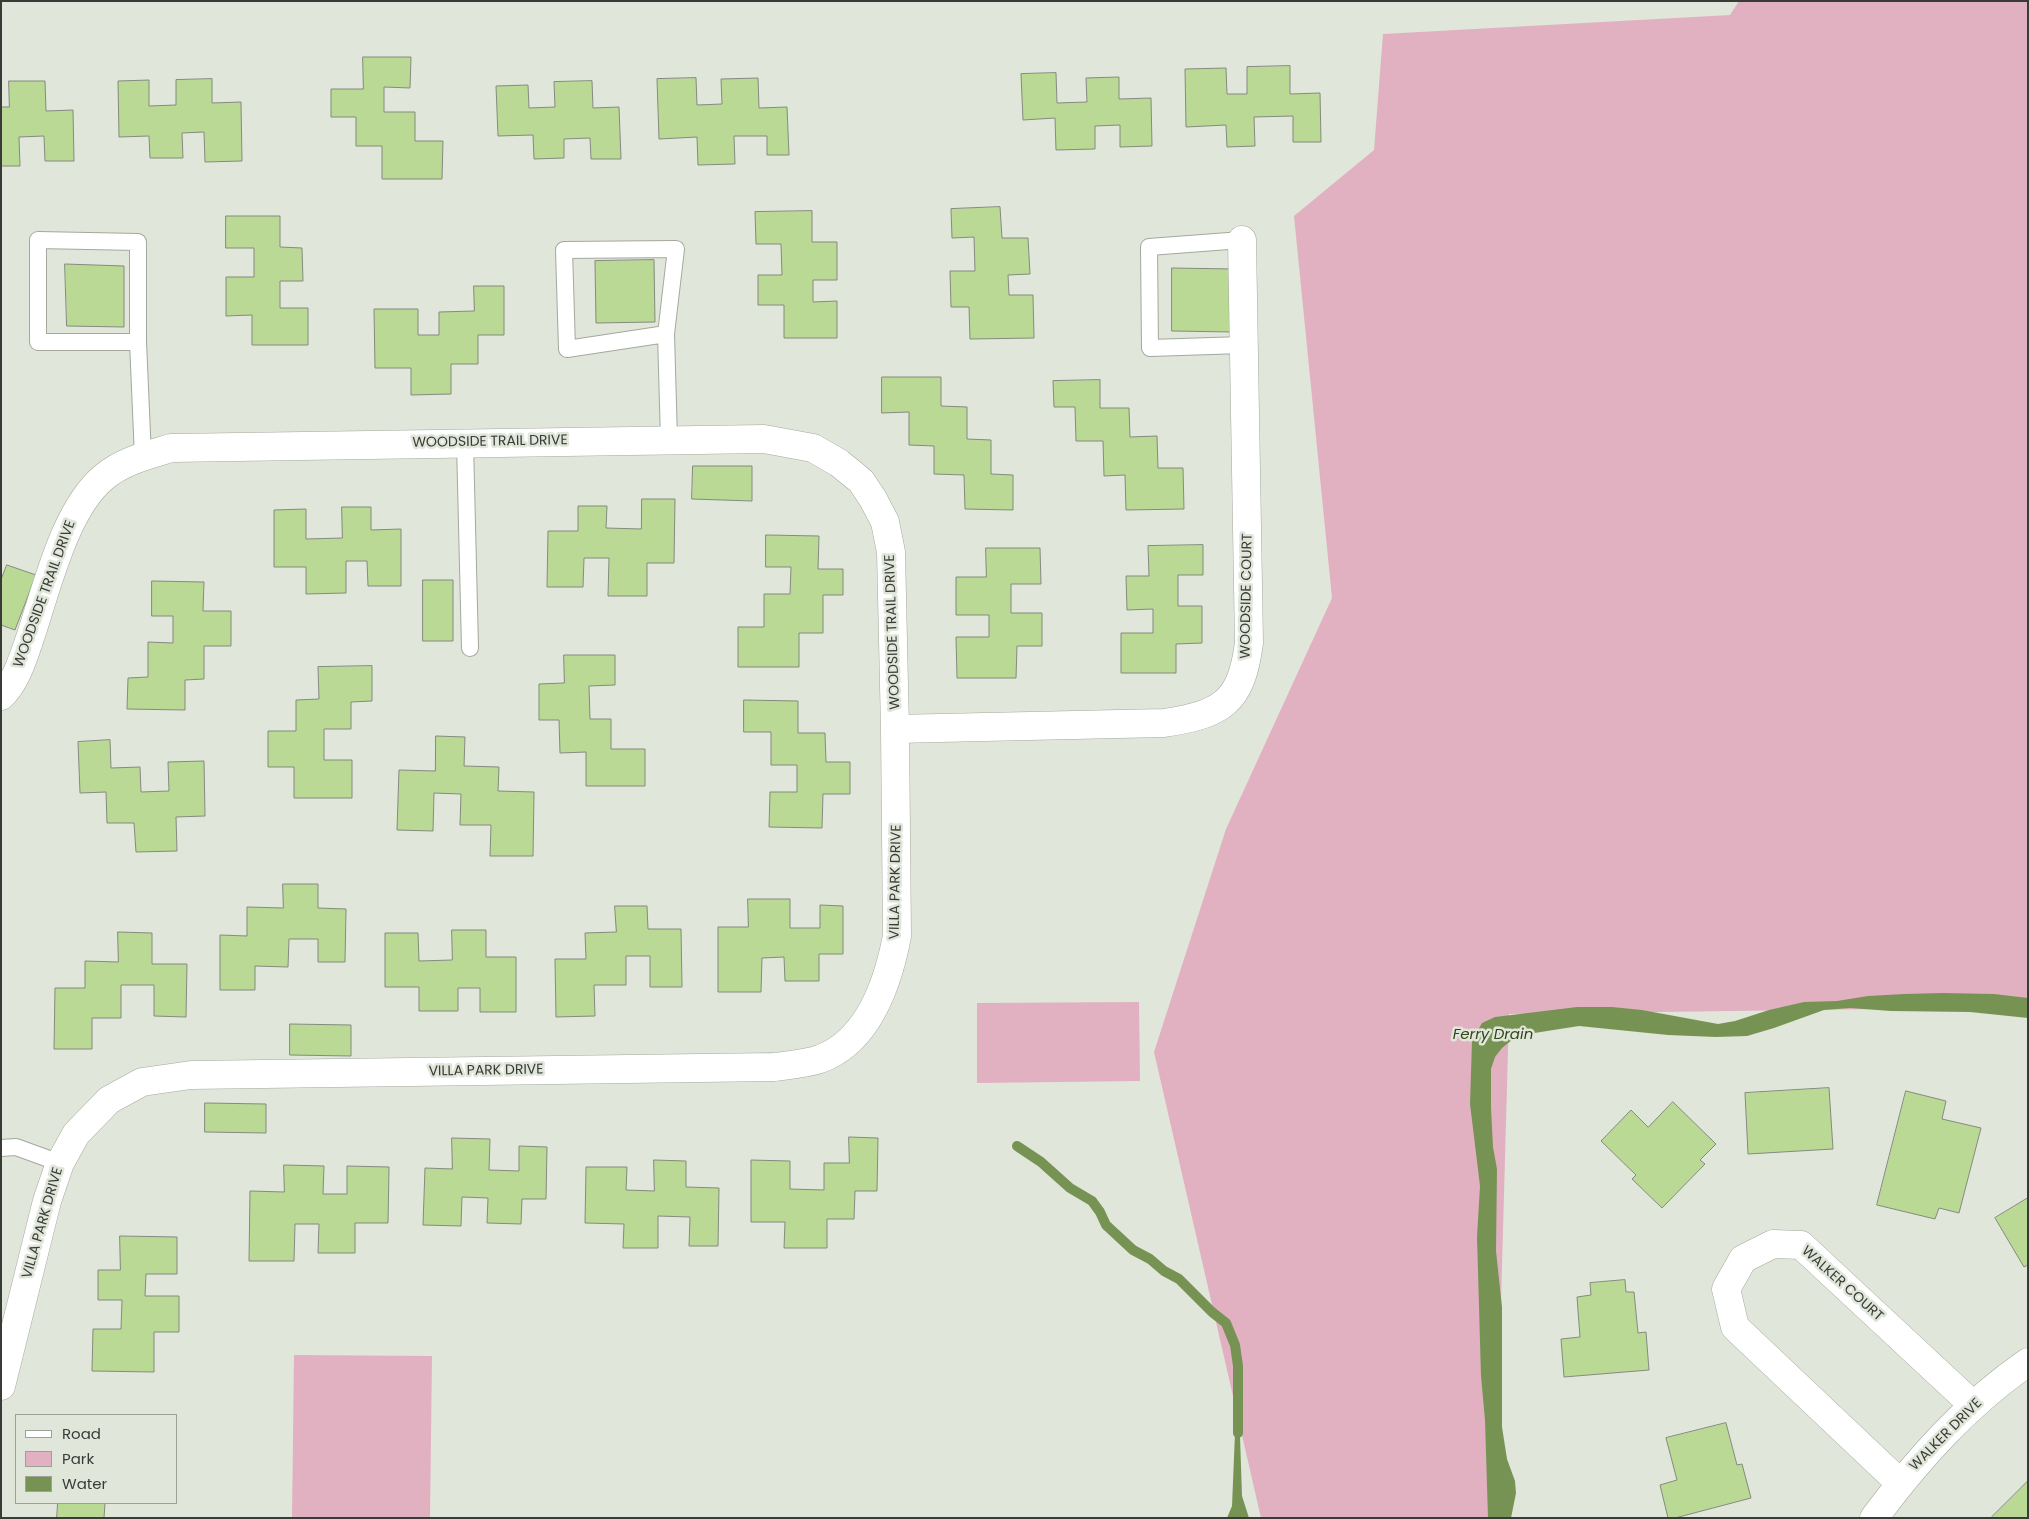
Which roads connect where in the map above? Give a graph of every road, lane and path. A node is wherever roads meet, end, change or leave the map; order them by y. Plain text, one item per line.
1 (1242, 240) joint
2 (666, 334) junction
3 (138, 342) junction
4 (1243, 345) junction
5 (669, 440) junction
6 (465, 443) junction
7 (142, 457) junction
8 (470, 648) dead end
9 (1, 696) edge
10 (896, 729) junction
11 (1, 1148) edge
12 (60, 1163) junction
13 (2028, 1362) edge
14 (1, 1386) edge
15 (1973, 1405) junction
16 (1900, 1483) junction
17 (1874, 1518) edge

1 - 4 street, WOODSIDE COURT
1 - 4 lane
2 - 2 lane
2 - 5 lane
3 - 3 lane
3 - 7 lane
4 - 10 street, WOODSIDE COURT
5 - 6 street, WOODSIDE TRAIL DRIVE
5 - 10 street, WOODSIDE TRAIL DRIVE
6 - 7 street, WOODSIDE TRAIL DRIVE
6 - 8 lane
7 - 9 street, WOODSIDE TRAIL DRIVE
10 - 12 street, VILLA PARK DRIVE
11 - 12 lane
12 - 14 street, VILLA PARK DRIVE
13 - 15 street, WALKER DRIVE
15 - 16 street, WALKER DRIVE
15 - 16 street, WALKER COURT
16 - 17 street, WALKER DRIVE

